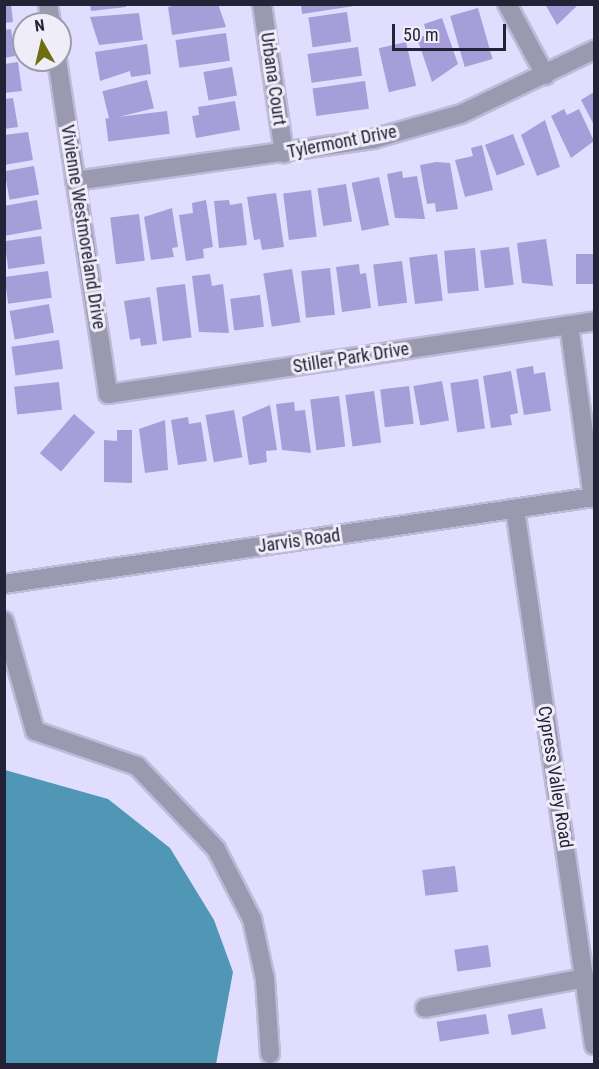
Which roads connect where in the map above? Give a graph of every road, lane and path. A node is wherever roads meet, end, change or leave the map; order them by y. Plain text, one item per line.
1 (262, 4) edge
2 (507, 4) edge
3 (594, 50) edge
4 (59, 72) edge
5 (545, 75) junction
6 (284, 153) junction
7 (75, 181) junction
8 (594, 321) edge
9 (569, 325) junction
10 (108, 394) joint
11 (594, 498) edge
12 (515, 509) junction
13 (4, 584) edge
14 (4, 621) edge
15 (586, 923) edge
16 (586, 978) junction
17 (425, 1008) dead end
18 (594, 1045) edge
19 (270, 1054) dead end

1 - 6 street, Urbana Court
2 - 5 street
3 - 5 street, Tylermont Drive
4 - 7 street, Vivienne Westmoreland Drive
5 - 6 street, Tylermont Drive
6 - 7 street, Tylermont Drive
7 - 10 street, Vivienne Westmoreland Drive
8 - 9 street, Stiller Park Drive
9 - 10 street, Stiller Park Drive
9 - 11 street
11 - 12 street, Jarvis Road
12 - 13 street, Jarvis Road
12 - 15 street, Cypress Valley Road
14 - 19 street
15 - 16 street, Cypress Valley Road
16 - 17 street
16 - 18 street, Cypress Valley Road

